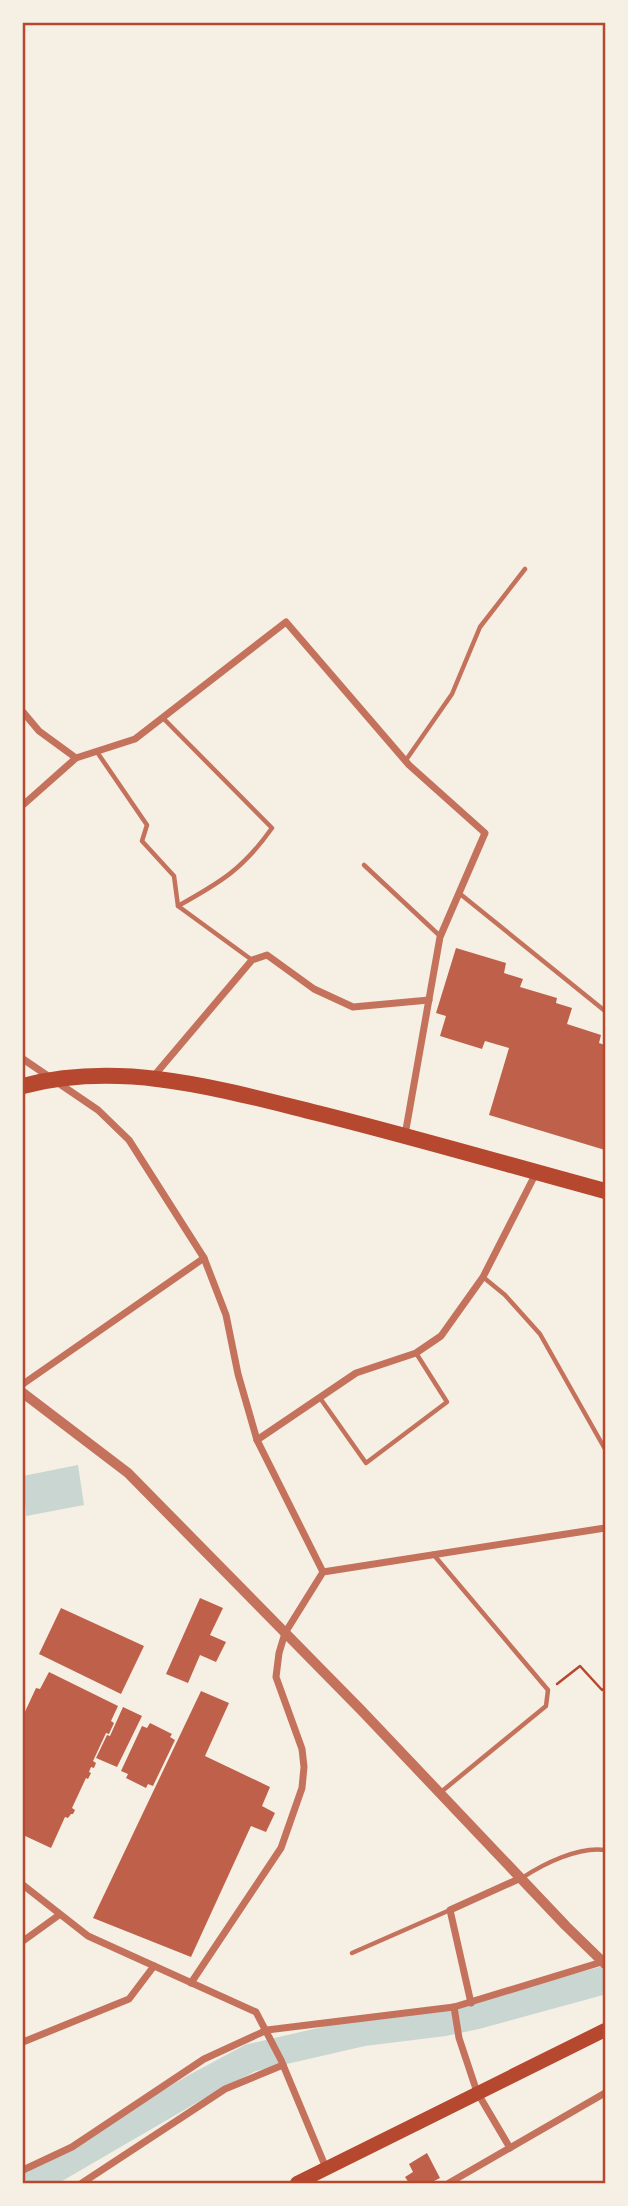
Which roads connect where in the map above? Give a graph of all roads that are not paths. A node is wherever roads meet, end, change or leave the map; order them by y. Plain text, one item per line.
1 (525, 569) dead end
2 (23, 712) edge
3 (163, 717) junction
4 (96, 752) junction
5 (76, 758) junction
6 (405, 761) junction
7 (23, 805) edge
8 (364, 865) dead end
9 (458, 892) junction
10 (178, 906) junction
11 (440, 937) junction
12 (252, 960) junction
13 (429, 1000) junction
14 (605, 1011) edge
15 (23, 1059) edge
16 (152, 1077) junction
17 (52, 1079) junction
18 (23, 1086) edge
19 (405, 1135) junction
20 (536, 1172) junction
21 (605, 1191) edge
22 (204, 1258) junction
23 (484, 1277) junction
24 (415, 1353) junction
25 (23, 1384) edge
26 (23, 1393) edge
27 (320, 1398) junction
28 (257, 1440) junction
29 (605, 1450) edge
30 (605, 1528) edge
31 (432, 1553) junction
32 (323, 1572) junction
33 (285, 1633) junction
34 (440, 1793) junction
35 (605, 1850) edge
36 (522, 1878) junction
37 (23, 1885) edge
38 (450, 1910) junction
39 (60, 1915) junction
40 (23, 1941) edge
41 (352, 1953) dead end
42 (605, 1962) edge
43 (154, 1966) junction
44 (191, 1983) junction
45 (471, 2003) junction
46 (455, 2010) junction
47 (605, 2030) edge
48 (268, 2034) junction
49 (23, 2042) edge
50 (282, 2062) junction
51 (478, 2092) junction
52 (605, 2093) edge
53 (510, 2148) junction
54 (326, 2168) junction
55 (23, 2170) edge
56 (82, 2183) edge
57 (297, 2183) edge
58 (449, 2183) edge

1 - 6 lane
2 - 5 street
3 - 4 street
3 - 6 street
3 - 10 lane
4 - 5 street
4 - 10 lane
5 - 7 street
6 - 9 street
8 - 11 lane
9 - 11 street
9 - 14 lane
10 - 12 lane
11 - 13 street
12 - 13 street
12 - 16 street
13 - 19 street
15 - 17 street
16 - 17 highway
16 - 19 highway
17 - 18 highway
17 - 22 street
19 - 20 highway
20 - 21 highway
20 - 23 street
22 - 25 street
22 - 28 street
23 - 24 street
23 - 29 lane
24 - 27 street
24 - 27 lane
26 - 33 street
27 - 28 street
28 - 32 street
30 - 31 street
31 - 32 street
31 - 34 lane
32 - 33 street
33 - 34 street
33 - 44 street
34 - 36 street
35 - 36 lane
36 - 38 street
36 - 42 street
37 - 39 street
38 - 41 lane
38 - 45 street
39 - 40 street
39 - 43 street
42 - 45 street
43 - 44 street
43 - 49 street
44 - 48 street
45 - 46 street
46 - 48 street
46 - 51 street
47 - 51 main road
48 - 50 street
48 - 55 street
50 - 54 street
50 - 56 street
51 - 53 street
51 - 54 main road
52 - 53 street
53 - 58 street
54 - 57 main road

